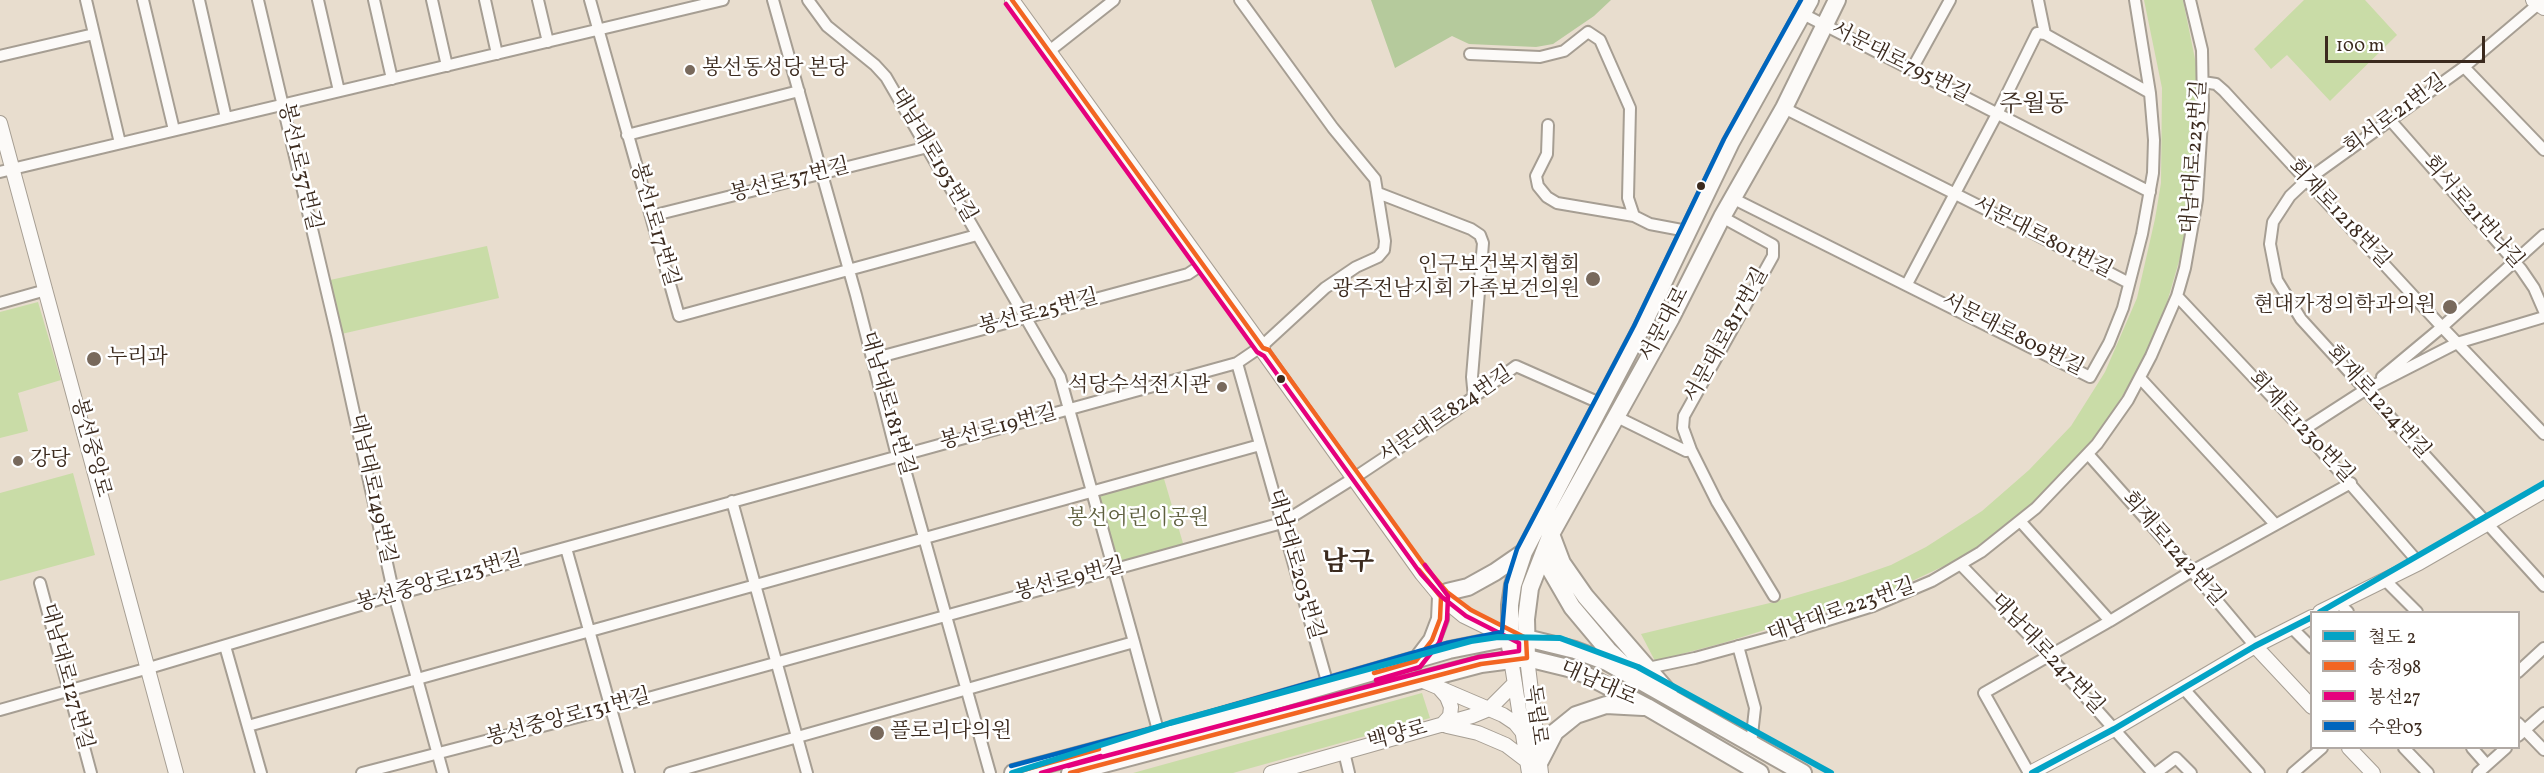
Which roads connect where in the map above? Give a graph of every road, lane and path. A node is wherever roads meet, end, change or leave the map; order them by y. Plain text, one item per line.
1 (86, 0) edge
2 (143, 0) edge
3 (199, 0) edge
4 (258, 0) edge
5 (318, 0) edge
6 (374, 0) edge
7 (432, 0) edge
8 (485, 0) edge
9 (538, 0) edge
10 (590, 0) edge
11 (723, 0) edge
12 (773, 0) edge
13 (808, 0) edge
14 (1012, 0) edge
15 (1114, 0) edge
16 (1240, 0) edge
17 (1837, 0) edge
18 (1950, 0) edge
19 (2038, 0) edge
20 (2136, 0) edge
21 (2190, 0) edge
22 (2540, 3) edge
23 (1806, 7) edge
24 (1825, 26) junction
25 (599, 31) junction
26 (94, 34) junction
27 (2045, 34) junction
28 (548, 42) junction
29 (1048, 52) junction
30 (497, 54) junction
31 (1470, 54) dead end
32 (0, 56) edge
33 (447, 66) junction
34 (2464, 67) junction
35 (1912, 69) junction
36 (392, 79) junction
37 (2203, 82) junction
38 (339, 91) junction
39 (799, 91) junction
40 (2151, 93) junction
41 (283, 105) junction
42 (1784, 108) junction
43 (1997, 114) junction
44 (226, 118) junction
45 (2391, 121) junction
46 (0, 123) edge
47 (1548, 125) dead end
48 (174, 130) junction
49 (627, 135) junction
50 (120, 143) junction
51 (928, 147) junction
52 (2544, 150) edge
53 (6, 170) edge
54 (822, 173) junction
55 (2307, 180) junction
56 (2150, 192) junction
57 (1378, 193) junction
58 (1954, 194) junction
59 (1732, 198) junction
60 (651, 216) junction
61 (1634, 216) junction
62 (1722, 217) junction
63 (1687, 231) junction
64 (2544, 235) edge
65 (977, 236) junction
66 (2515, 261) junction
67 (1203, 264) junction
68 (849, 270) junction
69 (2129, 283) junction
70 (1907, 284) junction
71 (46, 290) junction
72 (2177, 296) junction
73 (0, 303) edge
74 (2544, 311) edge
75 (2544, 317) edge
76 (1025, 318) junction
77 (2442, 327) junction
78 (337, 335) joint
79 (2457, 343) junction
80 (1263, 347) junction
81 (872, 359) junction
82 (1237, 363) junction
83 (2140, 378) junction
84 (2365, 390) junction
85 (1474, 398) junction
86 (1602, 404) junction
87 (1071, 409) junction
88 (1617, 417) junction
89 (2303, 430) junction
90 (2544, 434) edge
91 (1260, 445) junction
92 (1691, 450) junction
93 (2088, 454) junction
94 (897, 456) junction
95 (1357, 477) junction
96 (2351, 483) junction
97 (1093, 491) junction
98 (2544, 491) edge
99 (732, 501) junction
100 (2020, 521) junction
101 (1282, 523) junction
102 (2275, 524) junction
103 (2488, 525) junction
104 (1551, 534) junction
105 (924, 538) junction
106 (566, 548) junction
107 (1545, 551) junction
108 (1524, 552) junction
109 (2419, 563) junction
110 (1961, 565) junction
111 (1114, 569) junction
112 (2192, 572) junction
113 (2386, 581) junction
114 (40, 583) dead end
115 (755, 585) junction
116 (2544, 586) edge
117 (394, 595) junction
118 (1444, 595) junction
119 (1774, 596) dead end
120 (2344, 608) edge
121 (2326, 611) edge
122 (2415, 611) edge
123 (946, 616) junction
124 (2310, 618) edge
125 (2110, 621) junction
126 (2291, 627) junction
127 (590, 630) junction
128 (1515, 635) junction
129 (1134, 642) junction
130 (225, 646) junction
131 (1738, 646) junction
132 (2254, 646) junction
133 (2310, 646) edge
134 (2544, 648) edge
135 (2050, 657) junction
136 (1519, 659) junction
137 (1416, 661) junction
138 (777, 663) junction
139 (149, 668) junction
140 (2520, 670) edge
141 (1646, 676) junction
142 (416, 678) junction
143 (1427, 682) junction
144 (1515, 683) junction
145 (1328, 685) junction
146 (966, 688) junction
147 (2184, 689) junction
148 (69, 691) junction
149 (2310, 705) edge
150 (1647, 707) junction
151 (612, 708) junction
152 (1489, 709) junction
153 (0, 710) edge
154 (2544, 713) edge
155 (1442, 725) junction
156 (248, 726) junction
157 (2114, 729) junction
158 (2521, 730) edge
159 (1159, 734) junction
160 (1524, 734) junction
161 (797, 737) junction
162 (1751, 744) junction
163 (2320, 749) edge
164 (2351, 749) edge
165 (2406, 749) edge
166 (2474, 749) edge
167 (2504, 749) edge
168 (2544, 750) edge
169 (1344, 752) junction
170 (437, 754) junction
171 (2487, 765) junction
172 (1534, 767) edge
173 (88, 772) edge
174 (1758, 772) edge
175 (176, 773) edge
176 (261, 773) edge
177 (362, 773) edge
178 (443, 773) edge
179 (629, 773) edge
180 (670, 773) edge
181 (807, 773) edge
182 (990, 773) edge
183 (1013, 773) edge
184 (1070, 773) edge
185 (1271, 773) edge
186 (1349, 773) edge
187 (1803, 773) edge
188 (2030, 773) edge
189 (2154, 773) edge
190 (2190, 773) edge
191 (2259, 773) edge
192 (2293, 773) edge
193 (2373, 773) edge
194 (2428, 773) edge
195 (2478, 773) edge

1 - 26 street
2 - 48 street
3 - 44 street
4 - 41 street, 봉선1로37번길
5 - 38 street
6 - 36 street
7 - 33 street
8 - 30 street
9 - 28 street
10 - 25 street, 봉선1로17번길
11 - 25 street
12 - 39 street, 대남대로181번길
13 - 51 street, 대남대로193번길
14 - 29 main road
15 - 29 street
16 - 57 street
17 - 24 main road, 서문대로
18 - 35 street
19 - 27 street
20 - 40 street
21 - 37 street, 대남대로223번길
22 - 34 street, 회서로21번길
23 - 24 street, 서문대로795번길
23 - 63 main road, 서문대로
24 - 35 street, 서문대로795번길
24 - 42 main road, 서문대로
25 - 28 street
25 - 49 street, 봉선1로17번길
26 - 32 street
26 - 50 street
27 - 40 street
27 - 43 street
28 - 30 street
29 - 67 main road
30 - 33 street
31 - 61 street
33 - 36 street
34 - 45 street, 회서로21번길
34 - 52 street
35 - 43 street, 서문대로795번길
36 - 38 street
37 - 55 street, 회재로1218번길
37 - 72 street, 대남대로223번길
38 - 41 street
39 - 49 street, 봉선1로17번길
39 - 54 street, 대남대로181번길
40 - 56 street
41 - 44 street
41 - 78 street, 봉선1로37번길
42 - 58 street, 서문대로801번길
42 - 59 main road, 서문대로
43 - 56 street, 서문대로795번길
43 - 58 street, 서문대로801번길
44 - 48 street
45 - 55 street, 회서로21번길
45 - 66 street, 회서로21번나길
46 - 53 main road, 봉선중앙로
47 - 61 street
48 - 50 street
49 - 60 street, 봉선1로17번길
50 - 53 street
51 - 54 street, 봉선로37번길
51 - 65 street, 대남대로193번길
53 - 71 main road, 봉선중앙로
54 - 60 street, 봉선로37번길
54 - 68 street, 대남대로181번길
55 - 77 street, 회재로1218번길
55 - 84 street, 회재로1224번길
56 - 69 street
57 - 80 street, 봉선로19번길
57 - 85 street
58 - 69 street, 서문대로801번길
58 - 70 street, 서문대로801번길
59 - 62 main road, 서문대로
59 - 70 street, 서문대로809번길
60 - 68 street, 봉선1로17번길
61 - 63 street
62 - 88 main road, 서문대로
62 - 92 street, 서문대로817번길
63 - 86 main road, 서문대로
64 - 66 street
65 - 68 street, 대남대로193번길
65 - 76 street, 대남대로193번길
66 - 74 street, 회서로21번나길
66 - 77 street
67 - 76 street, 봉선로25번길
67 - 80 main road
68 - 81 street, 대남대로181번길
69 - 70 street, 서문대로809번길
71 - 73 street
71 - 139 main road, 봉선중앙로
72 - 83 street, 대남대로223번길
72 - 89 street, 회재로1230번길
75 - 79 street
76 - 81 street, 봉선로25번길
76 - 87 street, 대남대로193번길
77 - 79 street, 회재로1218번길
77 - 84 street
78 - 117 street, 대남대로149번길
79 - 84 street
79 - 90 street, 회재로1218번길
80 - 82 street, 봉선로19번길
80 - 95 main road
81 - 94 street, 대남대로181번길
82 - 87 street, 봉선로19번길
82 - 91 street, 대남대로203번길
83 - 93 street, 대남대로223번길
83 - 102 street
84 - 89 street
84 - 103 street, 회재로1224번길
85 - 86 street, 서문대로824번길
85 - 95 street, 서문대로824번길
86 - 108 main road, 서문대로
87 - 94 street, 봉선로19번길
87 - 97 street, 대남대로193번길
88 - 92 street
88 - 104 main road, 서문대로
89 - 96 street, 회재로1230번길
91 - 97 street
91 - 101 street, 대남대로203번길
92 - 119 street
93 - 100 street, 대남대로223번길
93 - 112 street, 회재로1242번길
94 - 99 street, 봉선로19번길
94 - 105 street, 대남대로181번길
95 - 101 street, 봉선로9번길
95 - 118 main road
96 - 102 street
96 - 109 street, 회재로1230번길
97 - 105 street
97 - 111 street, 대남대로193번길
98 - 103 main road
99 - 106 street, 봉선중앙로123번길
99 - 115 street
100 - 110 street, 대남대로223번길
100 - 125 street
101 - 111 street, 봉선로9번길
101 - 145 street, 대남대로203번길
102 - 112 street
103 - 109 main road
103 - 116 street, 회재로1224번길
104 - 107 main road, 서문대로
104 - 141 main road
105 - 115 street
105 - 123 street, 대남대로181번길
106 - 117 street, 봉선중앙로123번길
106 - 127 street
107 - 128 main road, 서문대로
107 - 141 main road
108 - 118 main road
108 - 128 main road, 서문대로
109 - 113 main road
110 - 131 street, 대남대로223번길
110 - 135 street, 대남대로247번길
111 - 123 street, 봉선로9번길
111 - 129 street, 대남대로193번길
112 - 125 street
112 - 132 street, 회재로1242번길
113 - 120 main road
113 - 122 street
114 - 148 street, 대남대로127번길
115 - 127 street
115 - 138 street
117 - 130 street, 봉선중앙로123번길
117 - 142 street, 대남대로149번길
118 - 128 main road
118 - 137 main road
120 - 121 main road
123 - 138 street, 봉선로9번길
123 - 146 street, 대남대로181번길
124 - 126 main road
125 - 135 street
126 - 132 main road
126 - 133 street
127 - 142 street
127 - 151 street
128 - 136 main road, 서문대로
128 - 137 main road, 대남대로
128 - 141 main road, 대남대로
129 - 146 street
129 - 159 street, 대남대로193번길
130 - 139 street, 봉선중앙로123번길
130 - 156 street
131 - 141 street, 대남대로223번길
131 - 162 street
132 - 147 main road
132 - 149 main road
134 - 140 street
135 - 157 street, 대남대로247번길
135 - 188 street
136 - 143 main road, 대남대로
136 - 144 main road, 독립로
136 - 150 main road, 대남대로
136 - 172 main road, 독립로
137 - 143 main road
137 - 145 main road, 대남대로
138 - 151 street, 봉선중앙로131번길
138 - 161 street
139 - 148 street, 봉선중앙로123번길
139 - 175 main road, 봉선중앙로
141 - 162 main road, 대남대로
142 - 156 street
142 - 170 street, 대남대로149번길
143 - 152 main road
143 - 155 main road
143 - 184 main road, 대남대로
144 - 152 main road, 백양로
144 - 160 main road, 독립로
145 - 159 main road, 대남대로
146 - 161 street
146 - 182 street, 대남대로181번길
147 - 157 main road
147 - 191 street
148 - 153 street, 봉선중앙로123번길
148 - 173 street, 대남대로127번길
150 - 172 main road
150 - 174 main road, 대남대로
151 - 170 street, 봉선중앙로131번길
151 - 179 street
152 - 155 main road, 백양로
152 - 160 main road
154 - 158 street
155 - 169 main road, 백양로
155 - 172 main road, 독립로
156 - 176 street
157 - 188 main road
157 - 189 street, 대남대로247번길
158 - 168 street
159 - 183 main road, 대남대로
160 - 172 main road, 독립로
161 - 180 street
161 - 181 street
162 - 187 main road, 대남대로
163 - 192 street
164 - 193 main road
165 - 194 street
166 - 171 street
167 - 171 street
169 - 185 main road, 백양로
169 - 186 street
170 - 177 street, 봉선중앙로131번길
170 - 178 street, 대남대로149번길
171 - 195 street
189 - 190 street

